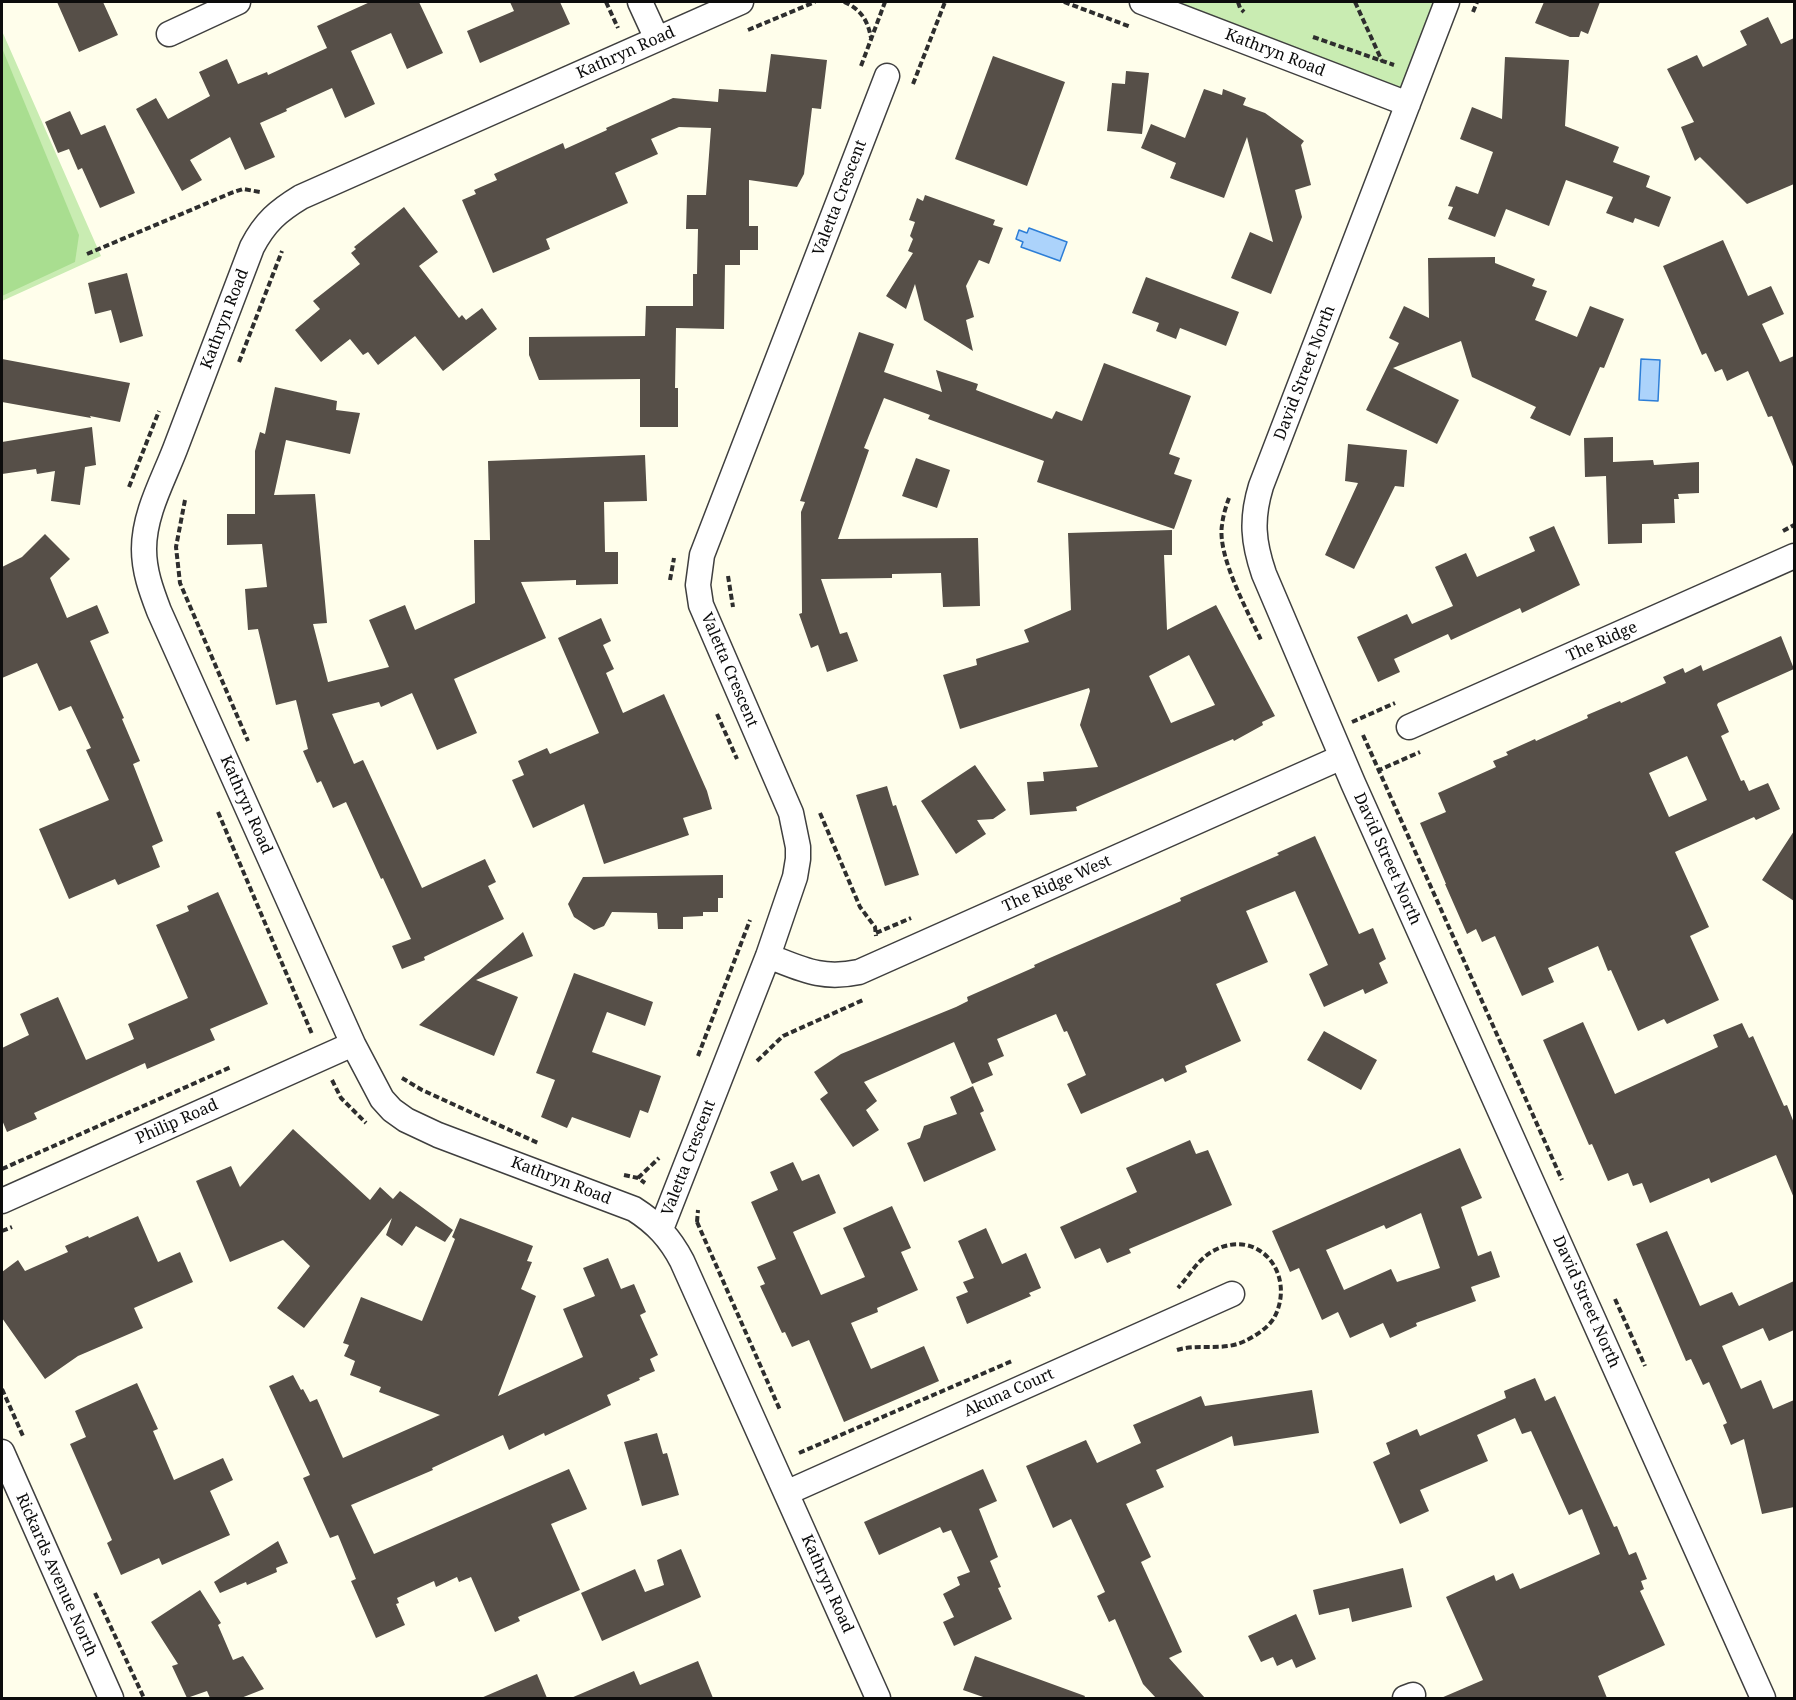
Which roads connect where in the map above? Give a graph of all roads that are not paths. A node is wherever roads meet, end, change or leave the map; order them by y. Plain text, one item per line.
1 (640, 2) edge
2 (741, 2) edge
3 (1447, 2) edge
4 (230, 3) edge
5 (1150, 3) edge
6 (169, 33) dead end
7 (657, 39) junction
8 (887, 76) dead end
9 (1408, 104) junction
10 (1794, 556) edge
11 (1409, 727) dead end
12 (1342, 757) junction
13 (768, 956) junction
14 (353, 1044) junction
15 (2, 1201) edge
16 (661, 1229) junction
17 (1232, 1294) dead end
18 (2, 1452) edge
19 (786, 1493) junction
20 (111, 1698) edge
21 (878, 1698) edge
22 (1763, 1698) edge

1 - 7 street
2 - 7 street, Kathryn Road
3 - 9 street, David Street North
4 - 6 street
5 - 9 street, Kathryn Road
7 - 14 street, Kathryn Road
8 - 13 street, Valetta Crescent
9 - 12 street, David Street North
10 - 11 street, The Ridge
12 - 13 street, The Ridge West
12 - 22 street, David Street North
13 - 16 street, Valetta Crescent
14 - 15 street, Philip Road
14 - 16 street, Kathryn Road
16 - 19 street, Kathryn Road
17 - 19 street, Akuna Court
18 - 20 street, Rickards Avenue North
19 - 21 street, Kathryn Road

